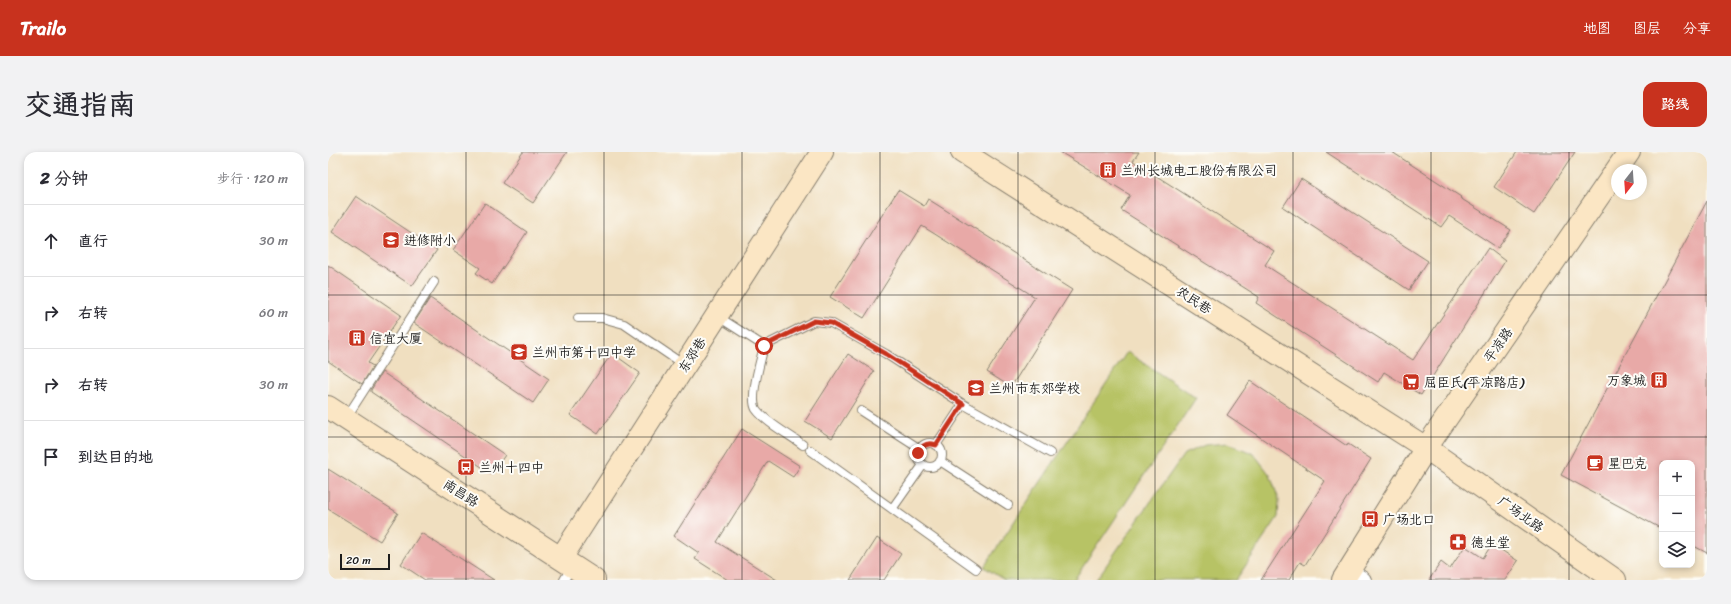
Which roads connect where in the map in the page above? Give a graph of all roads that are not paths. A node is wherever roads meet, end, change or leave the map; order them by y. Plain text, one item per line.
1 (822, 152) edge
2 (962, 152) edge
3 (1629, 152) edge
4 (434, 282) dead end
5 (717, 316) junction
6 (578, 318) dead end
7 (764, 346) junction
8 (685, 365) junction
9 (963, 404) junction
10 (861, 411) dead end
11 (337, 413) edge
12 (803, 445) dead end
13 (936, 445) junction
14 (1426, 448) junction
15 (920, 449) junction
16 (810, 450) dead end
17 (1050, 453) dead end
18 (940, 462) junction
19 (924, 465) junction
20 (1008, 505) dead end
21 (892, 509) junction
22 (566, 568) edge
23 (976, 569) dead end
24 (1352, 577) edge
25 (594, 580) edge
26 (1616, 580) edge

1 - 5 street, 东郊巷
2 - 14 street, 农民巷
3 - 14 street, 平凉路
4 - 11 lane
5 - 7 lane
5 - 8 street, 东郊巷
6 - 8 lane
7 - 9 lane
7 - 12 lane
8 - 22 street, 东郊巷
9 - 13 lane
9 - 17 lane
10 - 15 lane
11 - 22 street, 南昌路
13 - 15 lane
13 - 18 lane
14 - 24 street, 平凉路
14 - 26 street, 广场北路
15 - 19 lane
16 - 21 lane
18 - 19 lane
18 - 20 lane
19 - 21 lane
21 - 23 lane
22 - 25 street, 南昌路

